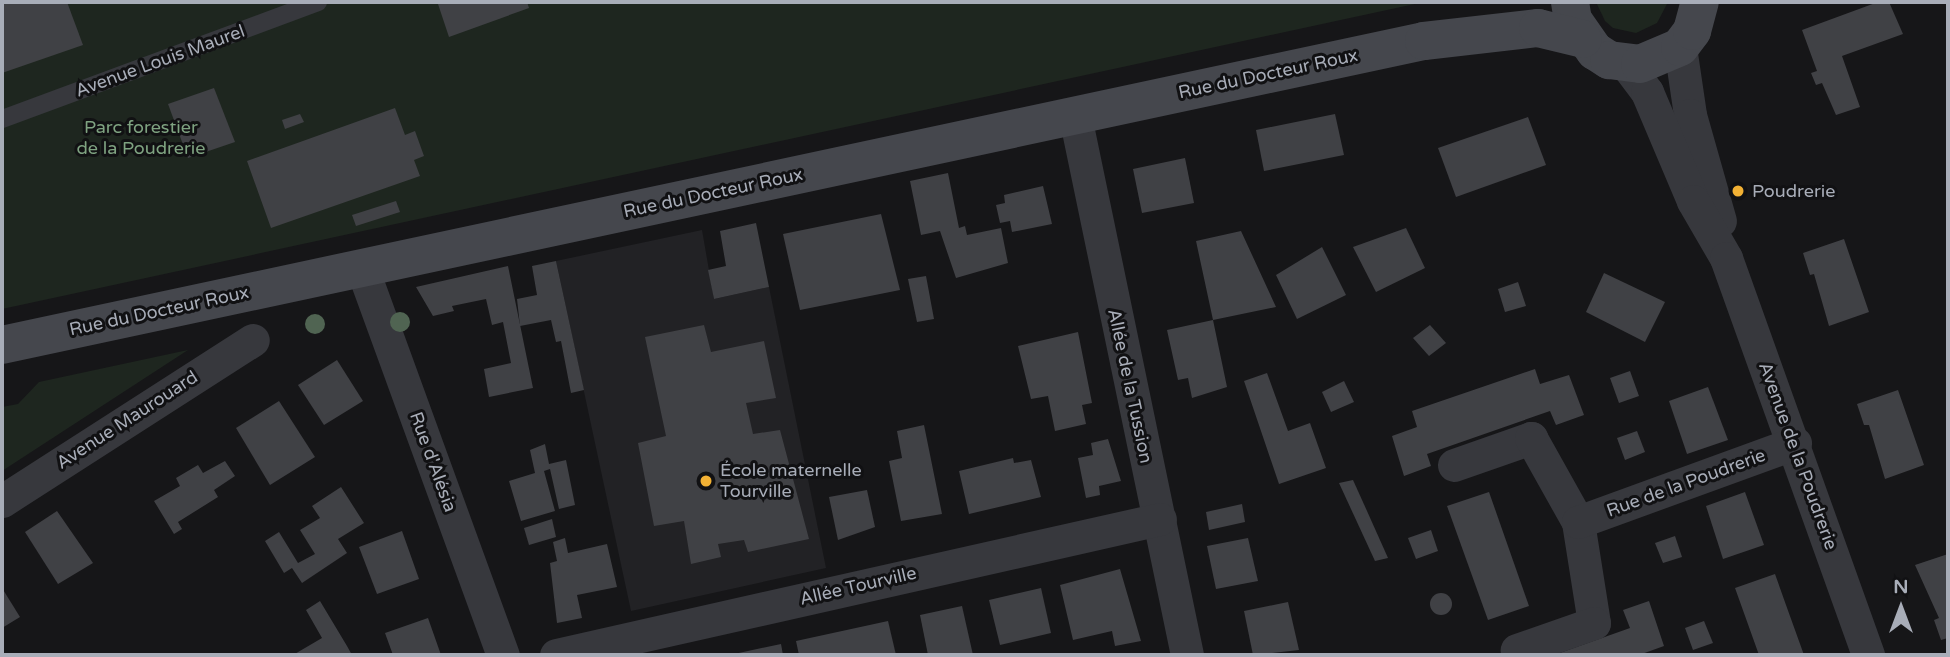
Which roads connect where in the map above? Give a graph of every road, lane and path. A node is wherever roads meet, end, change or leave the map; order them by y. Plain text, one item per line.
1 (318, 2) edge
2 (1518, 2) edge
3 (1570, 2) edge
4 (1704, 5) edge
5 (1583, 39) junction
6 (1424, 41) junction
7 (1680, 47) junction
8 (1626, 64) junction
9 (1075, 116) junction
10 (2, 119) edge
11 (1726, 258) junction
12 (362, 268) junction
13 (253, 340) dead end
14 (2, 345) edge
15 (1795, 443) junction
16 (1454, 464) dead end
17 (2, 501) edge
18 (1160, 519) junction
19 (1578, 522) junction
20 (1517, 650) dead end
21 (503, 655) edge
22 (556, 655) edge
23 (1188, 655) edge
24 (1868, 655) edge

1 - 10 lane, Avenue Louis Maurel
2 - 6 main road, Rue du Docteur Roux
3 - 5 main road
4 - 7 main road
5 - 6 main road, Rue du Docteur Roux
5 - 8 main road
6 - 9 main road, Rue du Docteur Roux
7 - 8 main road
7 - 11 street, Avenue de la Poudrerie
8 - 11 street, Avenue de la Poudrerie
9 - 12 main road, Rue du Docteur Roux
9 - 18 street, Allée de la Tussion
11 - 15 street, Avenue de la Poudrerie
12 - 14 main road, Rue du Docteur Roux
12 - 21 street, Rue d'Alésia
13 - 17 street, Avenue Maurouard
15 - 19 street, Rue de la Poudrerie
15 - 24 street, Avenue de la Poudrerie
16 - 19 street
18 - 22 street, Allée Tourville
18 - 23 street, Allée de la Tussion
19 - 20 street

